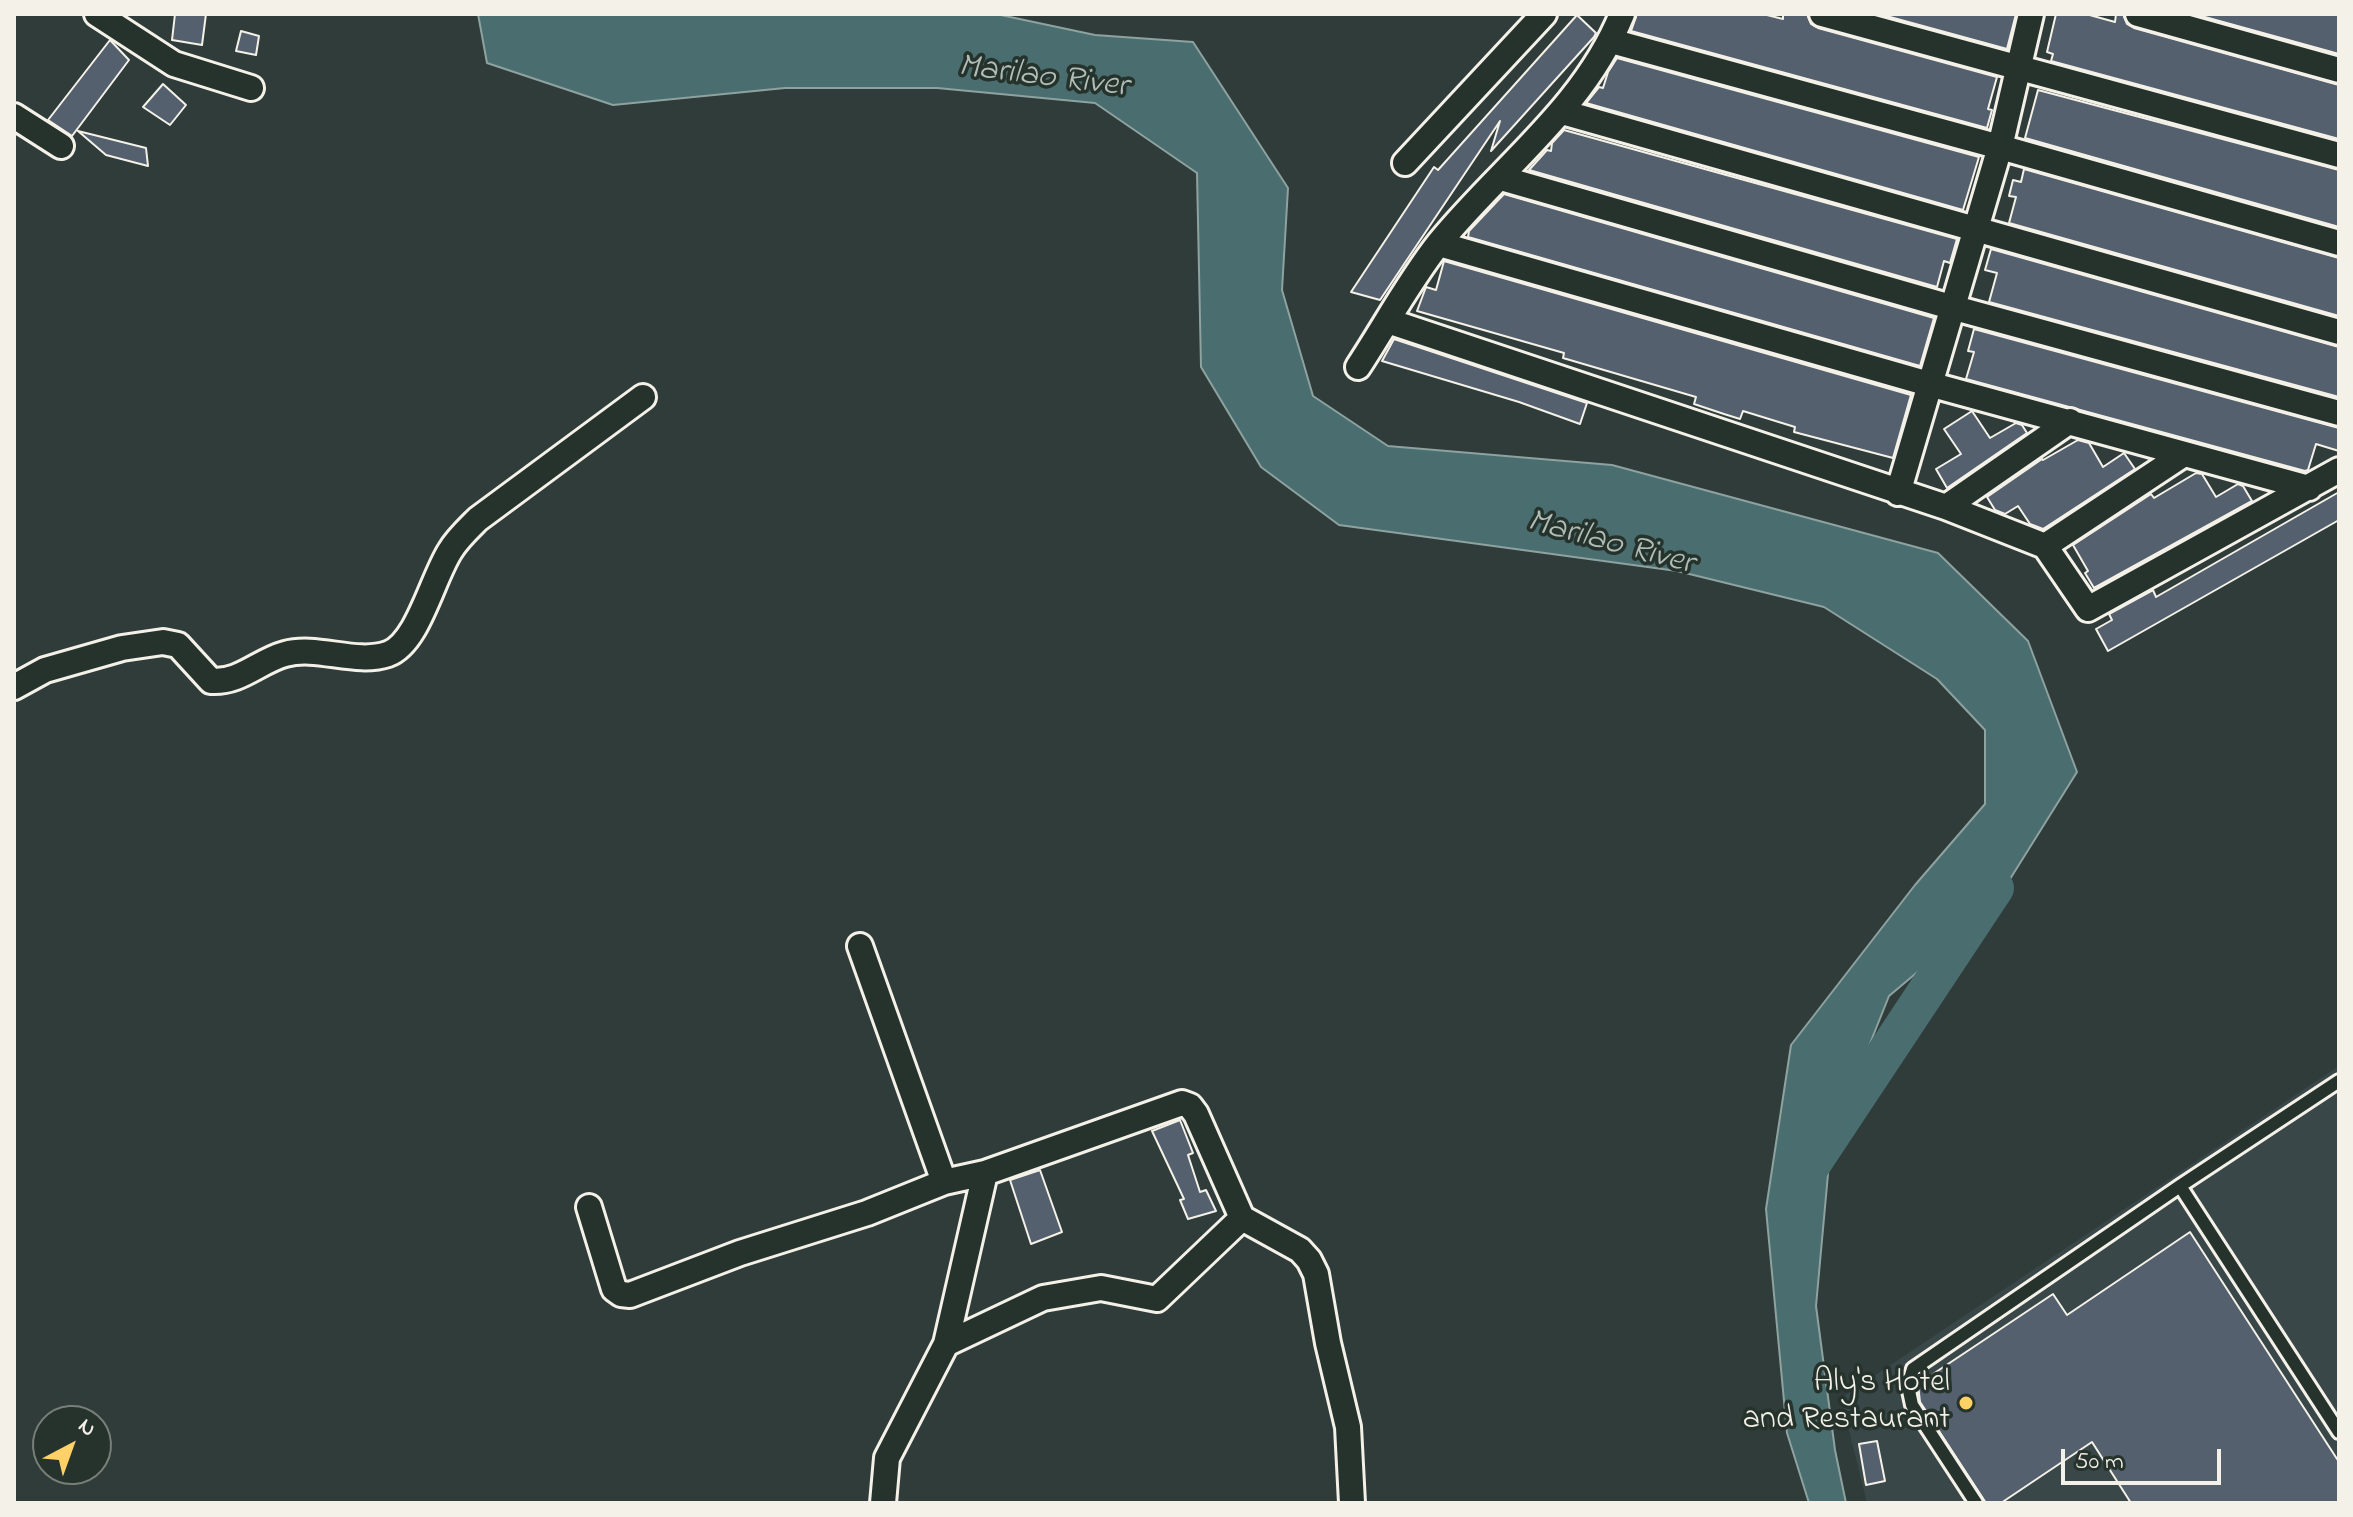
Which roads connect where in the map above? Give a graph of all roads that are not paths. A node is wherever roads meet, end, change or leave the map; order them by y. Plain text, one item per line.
1 (97, 14) edge
2 (1544, 14) edge
3 (1622, 14) edge
4 (1822, 14) edge
5 (2031, 14) edge
6 (2138, 14) edge
7 (1611, 41) junction
8 (2018, 65) junction
9 (2339, 70) edge
10 (251, 88) dead end
11 (1562, 112) junction
12 (14, 116) edge
13 (61, 146) dead end
14 (2000, 147) junction
15 (2339, 155) edge
16 (1405, 163) dead end
17 (1501, 178) junction
18 (1974, 230) junction
19 (2339, 243) edge
20 (1439, 244) junction
21 (1951, 307) junction
22 (1388, 321) junction
23 (2339, 332) edge
24 (1358, 367) dead end
25 (1929, 384) junction
26 (643, 397) dead end
27 (2339, 413) edge
28 (2070, 421) junction
29 (2184, 454) junction
30 (2339, 470) edge
31 (2309, 488) junction
32 (1898, 493) junction
33 (1946, 507) junction
34 (2045, 546) junction
35 (14, 687) edge
36 (860, 946) dead end
37 (2339, 1081) edge
38 (985, 1173) junction
39 (944, 1182) junction
40 (2180, 1186) junction
41 (589, 1207) dead end
42 (1242, 1218) junction
43 (946, 1344) junction
44 (2339, 1432) edge
45 (883, 1503) edge
46 (1352, 1503) edge
47 (1976, 1503) edge

1 - 10 street
2 - 16 street
3 - 7 street
4 - 8 street
5 - 8 street
6 - 9 street
7 - 11 street
7 - 14 street
8 - 14 street
8 - 15 street
11 - 17 street
11 - 18 street
12 - 13 street
14 - 18 street
14 - 19 street
17 - 20 street
17 - 21 street
18 - 21 street
18 - 23 street
20 - 22 street
20 - 25 street
21 - 25 street
21 - 27 street
22 - 24 street
22 - 32 street
25 - 28 street
25 - 32 street
26 - 35 street
28 - 29 street
28 - 33 street
29 - 31 street
29 - 34 street
30 - 31 street
31 - 34 street
32 - 33 street
33 - 34 street
36 - 39 street
37 - 40 lane
38 - 39 street
38 - 42 street
38 - 43 street
39 - 41 street
40 - 44 lane
40 - 47 lane
42 - 43 street
42 - 46 street
43 - 45 street

